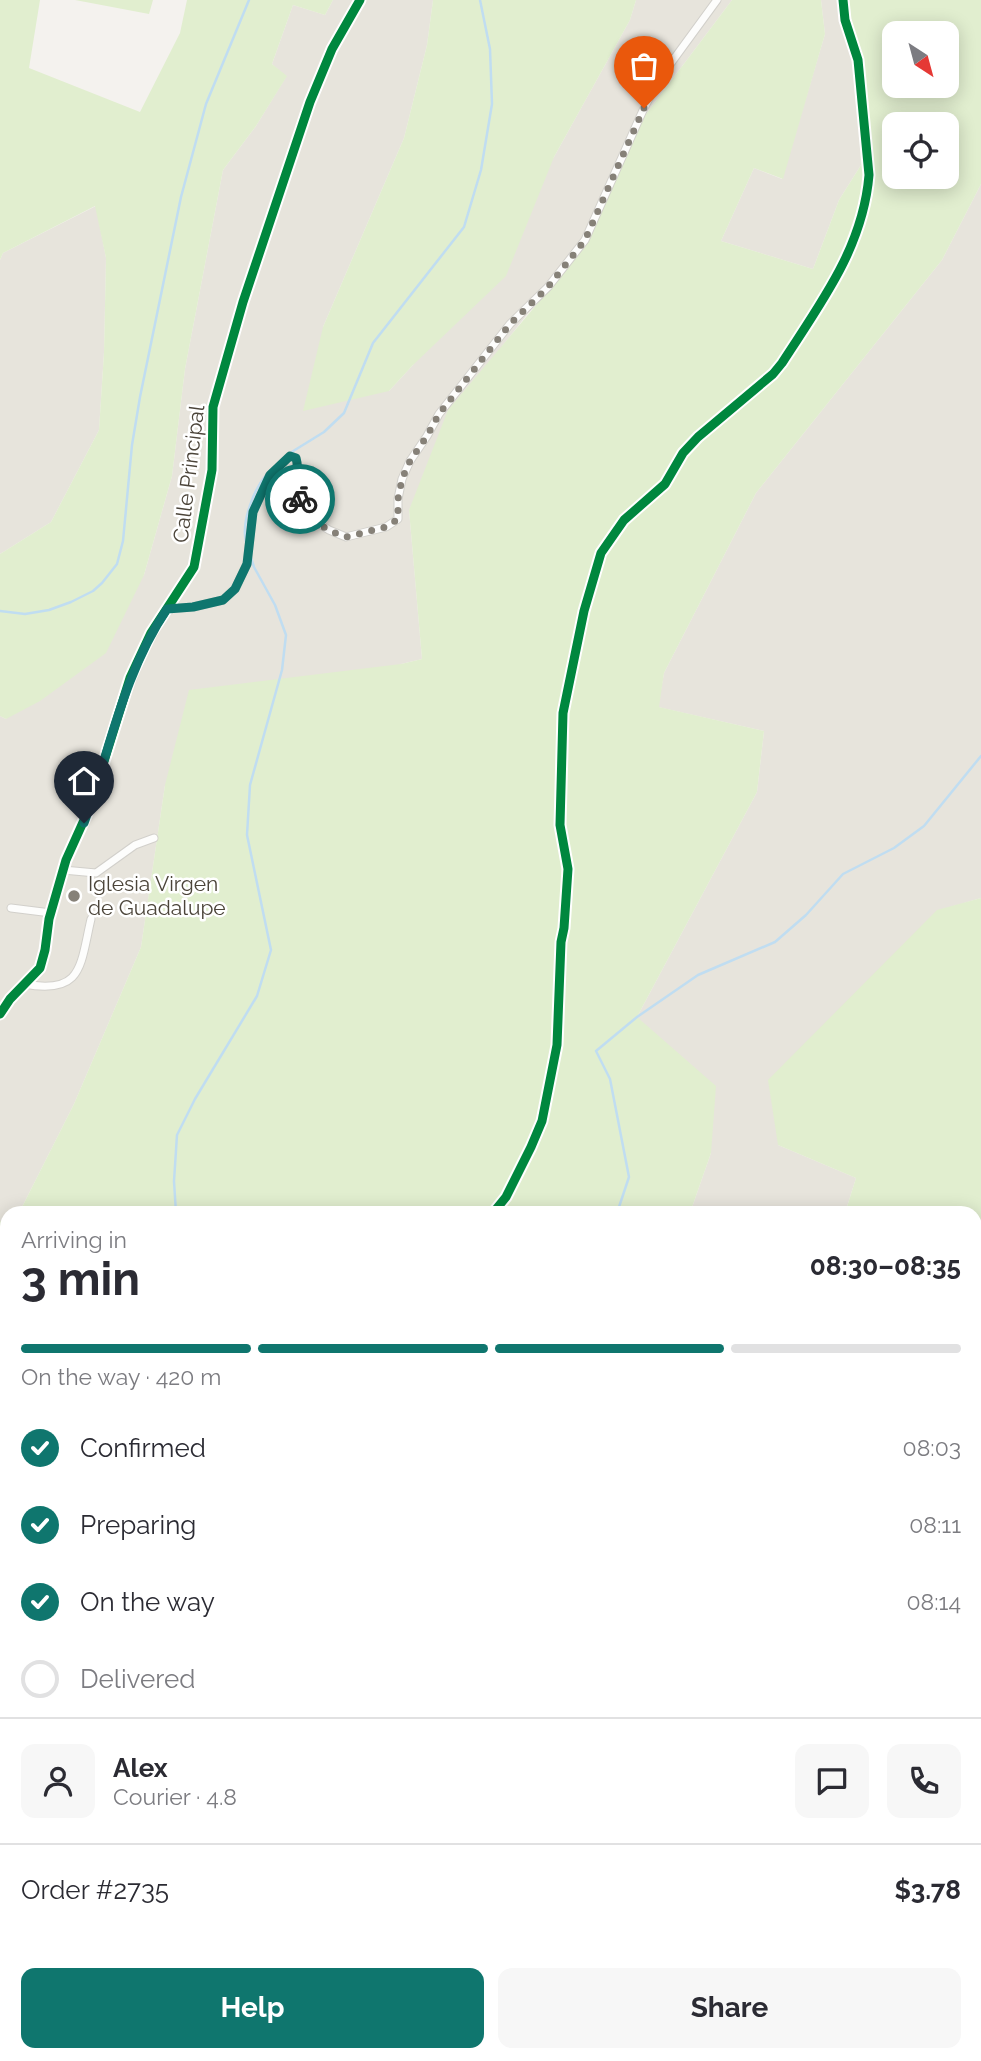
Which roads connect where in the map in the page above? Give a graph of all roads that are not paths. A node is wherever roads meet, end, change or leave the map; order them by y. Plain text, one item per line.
1 (359, 0) edge
2 (717, 0) edge
3 (843, 0) edge
4 (167, 609) junction
5 (154, 838) dead end
6 (63, 870) junction
7 (11, 908) dead end
8 (51, 913) junction
9 (91, 919) dead end
10 (24, 985) junction
11 (0, 1014) edge
12 (499, 1206) edge

1 - 4 street, Calle Principal
2 - 4 street
3 - 12 street
4 - 6 street, Calle Principal
5 - 6 street
6 - 8 street, Calle Principal
7 - 8 street
8 - 10 street, Calle Principal
9 - 10 street
10 - 11 street, Calle Principal

